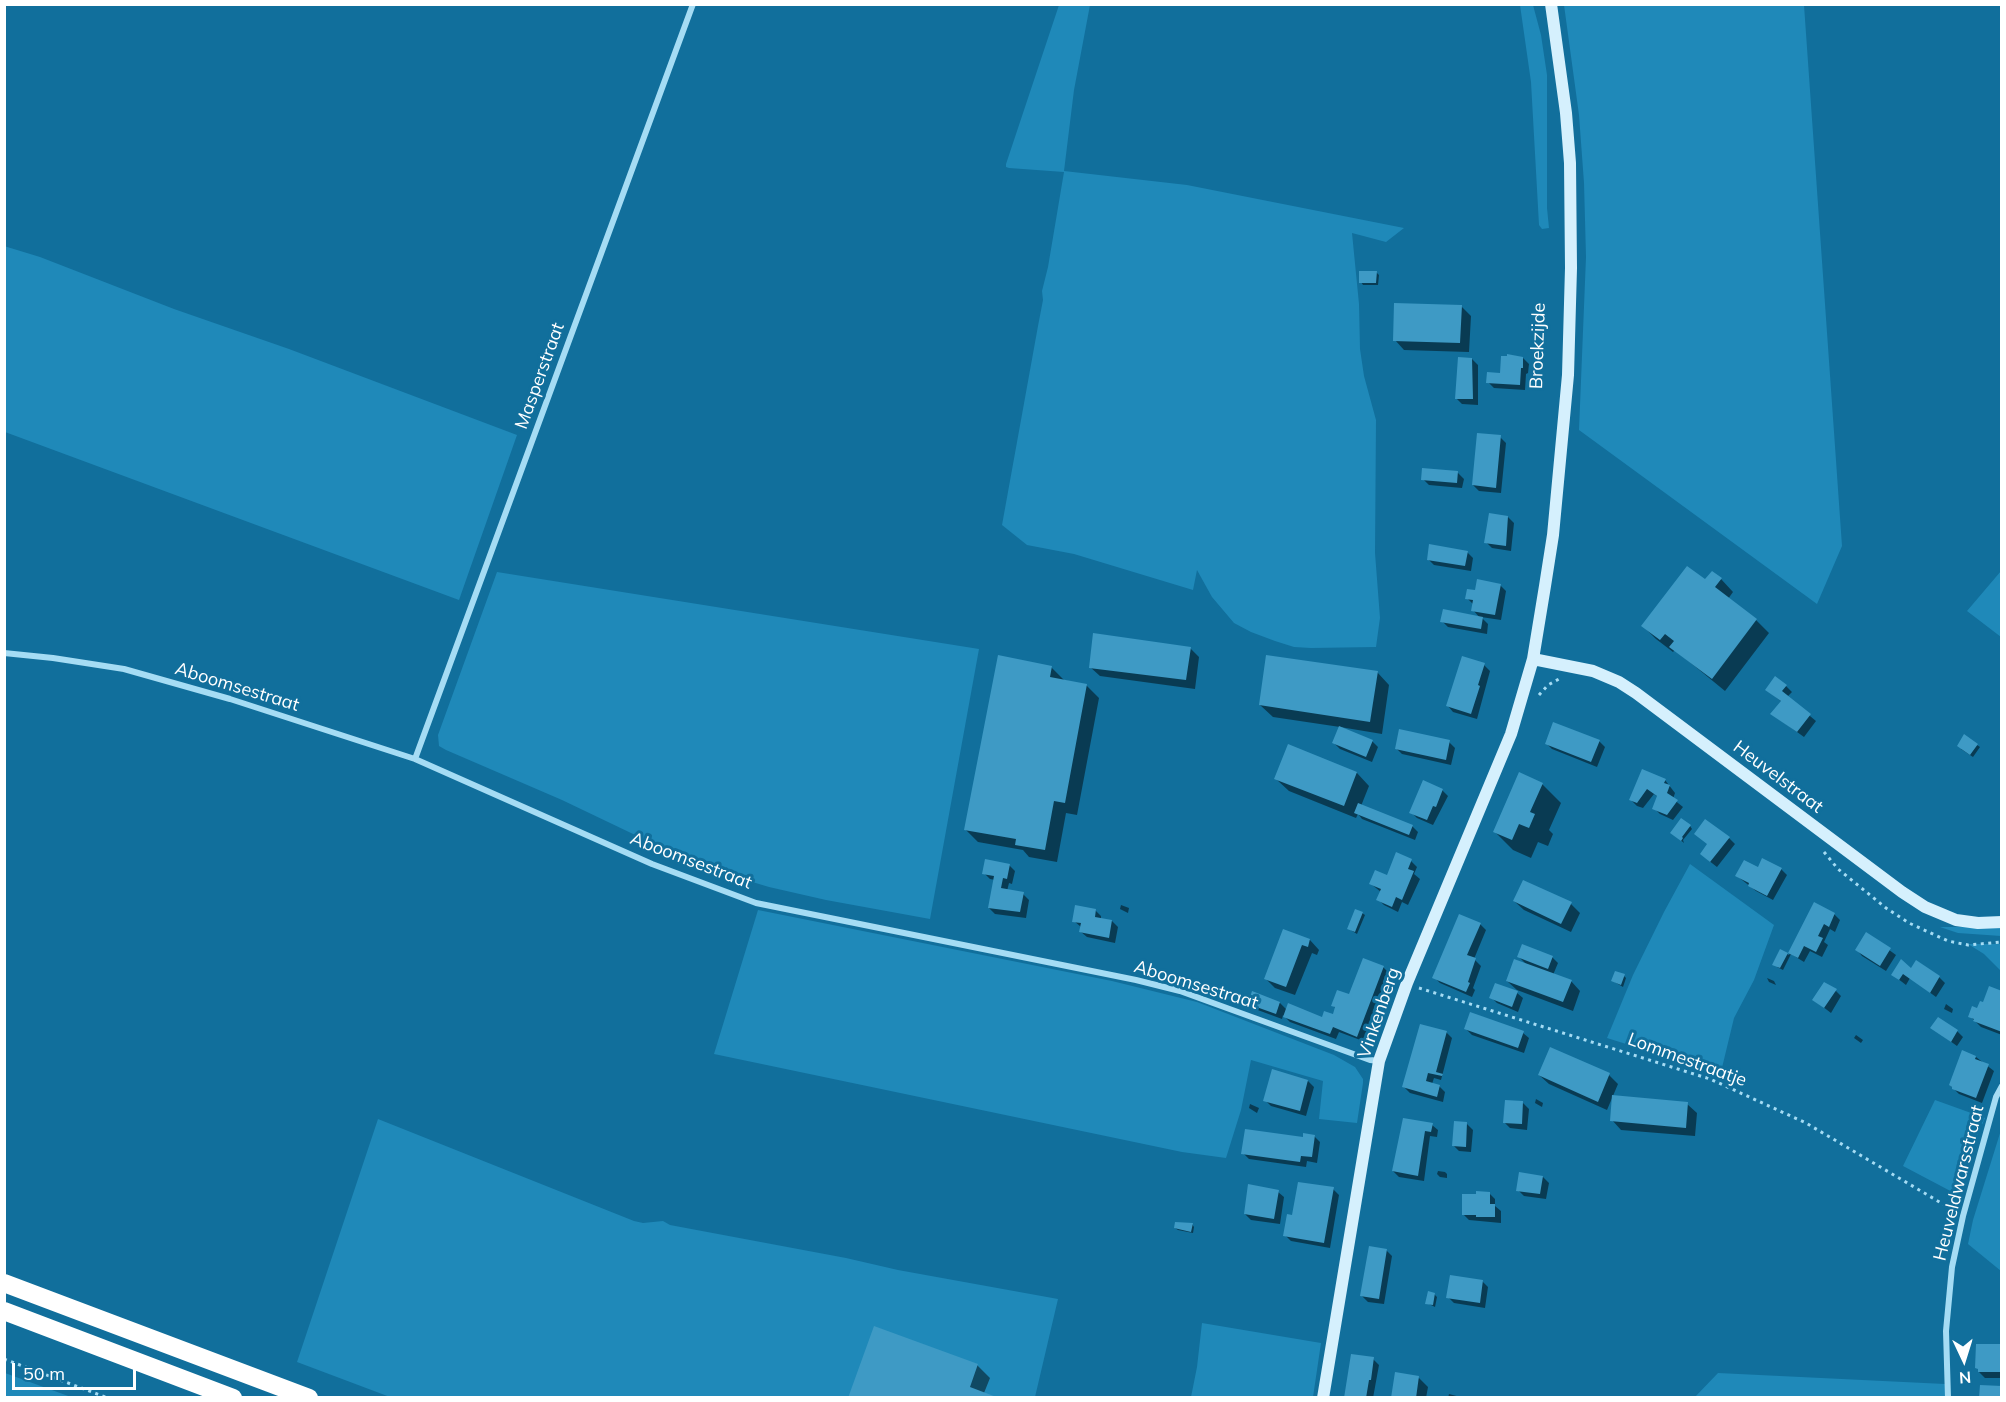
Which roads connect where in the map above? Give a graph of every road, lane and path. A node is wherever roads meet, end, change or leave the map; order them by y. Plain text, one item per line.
1 (693, 4) edge
2 (1551, 4) edge
3 (4, 653) edge
4 (1533, 659) junction
5 (415, 759) junction
6 (2001, 922) edge
7 (1416, 987) dead end
8 (1379, 1061) junction
9 (2001, 1086) edge
10 (1962, 1216) junction
11 (4, 1283) edge
12 (4, 1311) edge
13 (4, 1359) edge
14 (108, 1398) edge
15 (232, 1398) edge
16 (309, 1398) edge
17 (1323, 1398) edge
18 (1948, 1398) edge

1 - 5 street, Masperstraat
2 - 4 street, Broekzijde
3 - 5 street, Aboomsestraat
4 - 6 street, Heuvelstraat
4 - 8 street, Vinkenberg
5 - 8 street, Aboomsestraat
7 - 10 path, Lommestraatje
8 - 17 street, Vinkenberg
9 - 10 street, Heuveldwarsstraat
10 - 18 street, Heuveldwarsstraat
11 - 16 highway
12 - 15 highway
13 - 14 path

